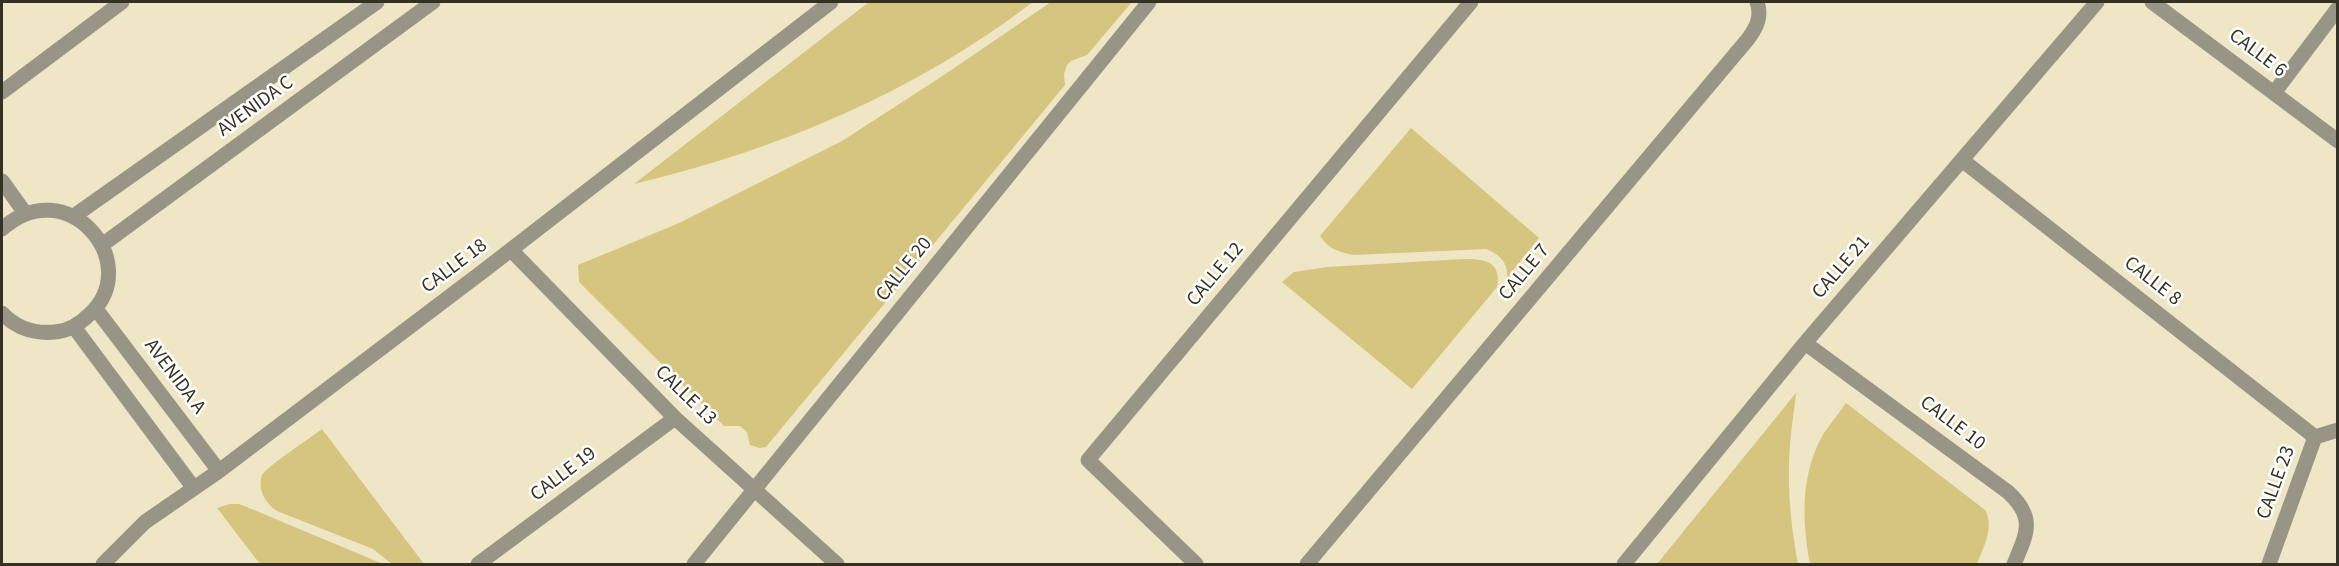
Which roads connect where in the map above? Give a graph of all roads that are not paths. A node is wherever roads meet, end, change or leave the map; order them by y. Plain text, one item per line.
1 (122, 2) edge
2 (377, 2) edge
3 (434, 2) edge
4 (831, 2) edge
5 (1149, 2) edge
6 (1472, 2) edge
7 (1757, 2) edge
8 (2097, 2) edge
9 (2152, 2) edge
10 (2337, 8) edge
11 (2, 92) edge
12 (2274, 93) junction
13 (2337, 141) edge
14 (1962, 160) junction
15 (2, 181) edge
16 (25, 213) junction
17 (74, 216) junction
18 (2, 229) edge
19 (102, 245) junction
20 (511, 250) junction
21 (96, 309) junction
22 (4, 320) edge
23 (74, 327) junction
24 (1805, 342) junction
25 (675, 418) junction
26 (2337, 429) edge
27 (2315, 437) junction
28 (219, 471) junction
29 (193, 488) junction
30 (755, 489) junction
31 (103, 564) edge
32 (478, 564) edge
33 (694, 564) edge
34 (837, 564) edge
35 (1196, 564) edge
36 (1307, 564) edge
37 (1624, 564) edge
38 (2014, 564) edge
39 (2269, 564) edge

1 - 11 street
2 - 17 street, AVENIDA C
3 - 19 street, AVENIDA C
4 - 20 street, CALLE 18
5 - 30 street, CALLE 20
6 - 35 street, CALLE 12
7 - 36 street, CALLE 7
8 - 14 street, CALLE 21
9 - 12 street, CALLE 6
10 - 12 street
12 - 13 street, CALLE 6
14 - 24 street, CALLE 21
14 - 27 street, CALLE 8
15 - 16 street
16 - 17 street
16 - 18 street
17 - 19 street
19 - 21 street
20 - 25 street, CALLE 13
20 - 28 street, CALLE 18
21 - 23 street
21 - 28 street, AVENIDA A
22 - 23 street
23 - 29 street
24 - 37 street, CALLE 21
24 - 38 street, CALLE 10
25 - 30 street, CALLE 13
25 - 32 street, CALLE 19
26 - 27 street, CALLE 23
27 - 39 street, CALLE 23
28 - 29 street, CALLE 18
29 - 31 street, CALLE 18
30 - 33 street, CALLE 20
30 - 34 street, CALLE 13

